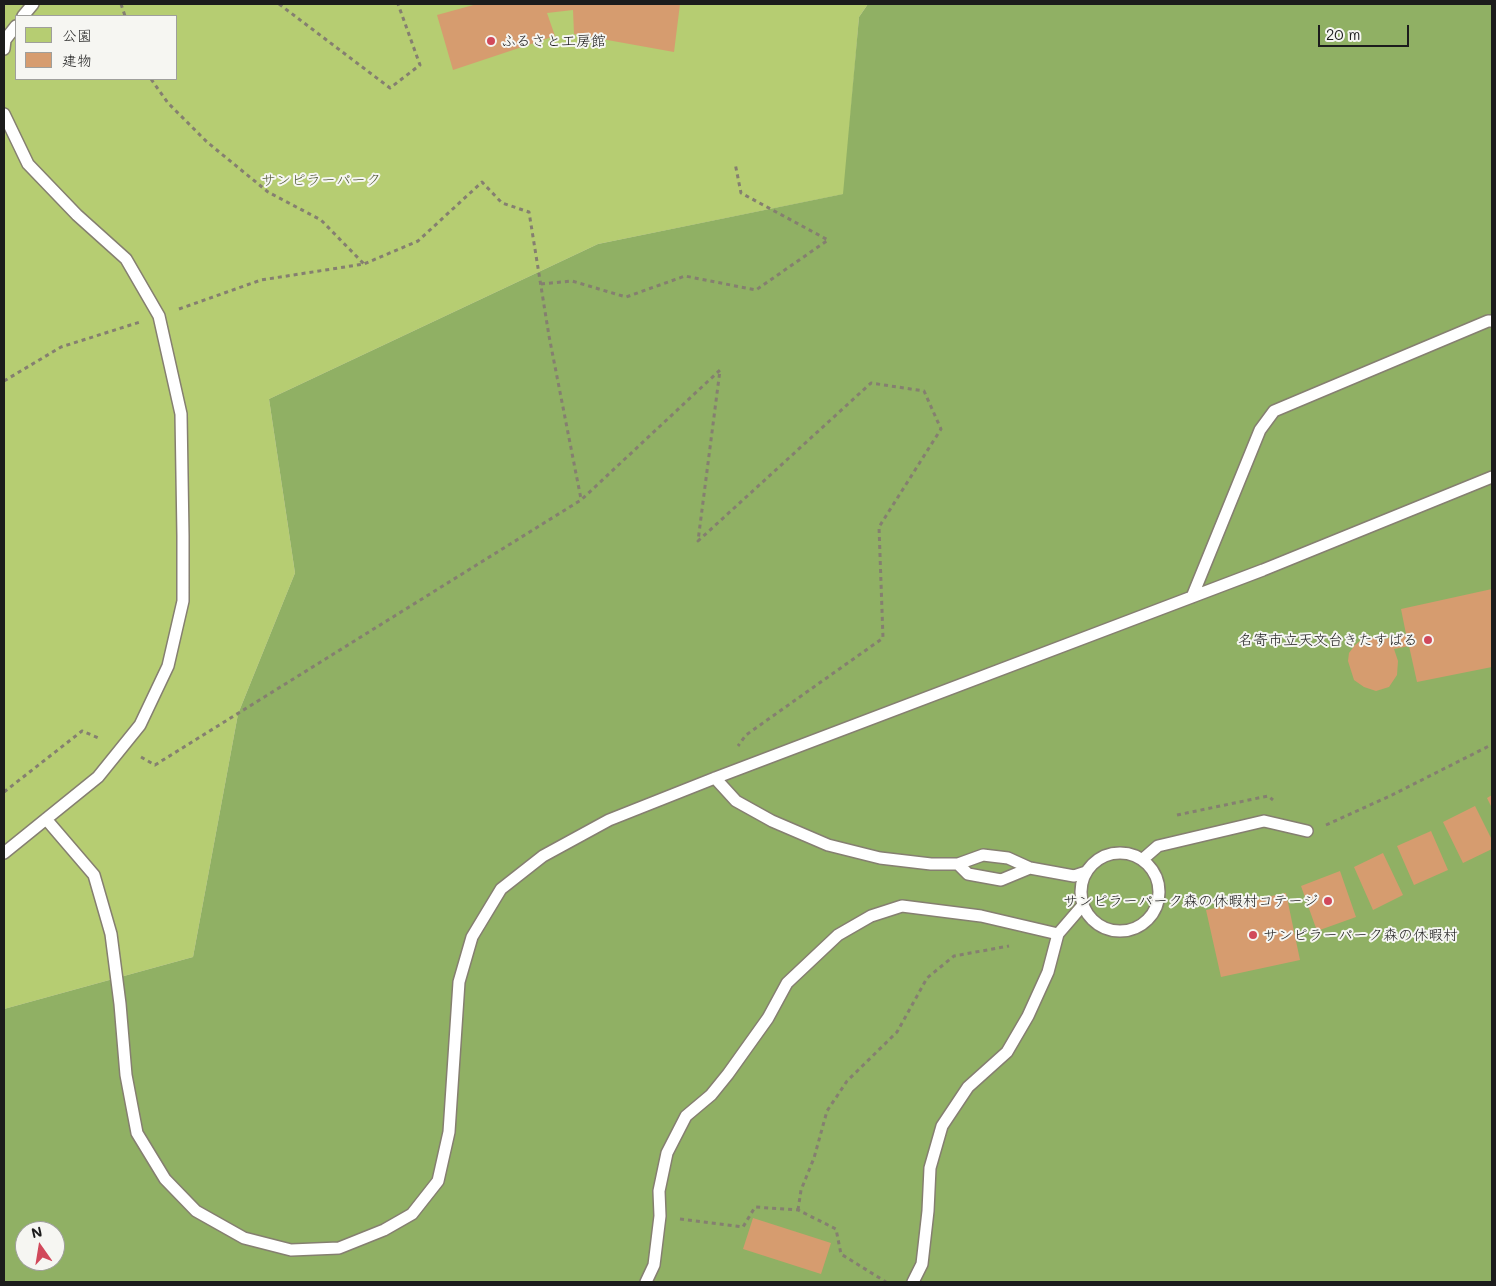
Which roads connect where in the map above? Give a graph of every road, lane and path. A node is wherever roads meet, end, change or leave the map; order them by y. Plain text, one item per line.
1 (33, 4) edge
2 (279, 4) edge
3 (398, 4) edge
4 (25, 15) edge
5 (15, 27) edge
6 (4, 49) edge
7 (152, 80) edge
8 (4, 114) edge
9 (735, 163) dead end
10 (364, 264) junction
11 (541, 284) junction
12 (159, 316) junction
13 (1492, 321) edge
14 (4, 382) edge
15 (1492, 477) edge
16 (581, 500) junction
17 (1192, 597) junction
18 (122, 747) junction
19 (1492, 747) edge
20 (736, 749) dead end
21 (715, 778) junction
22 (4, 792) edge
23 (1275, 802) dead end
24 (1177, 815) dead end
25 (46, 819) junction
26 (1307, 831) joint
27 (4, 853) edge
28 (1144, 859) junction
29 (958, 864) junction
30 (1030, 868) junction
31 (1086, 872) junction
32 (1083, 904) junction
33 (1058, 934) junction
34 (1012, 946) dead end
35 (798, 1210) junction
36 (660, 1216) junction
37 (646, 1282) edge
38 (886, 1282) edge
39 (913, 1282) edge

1 - 4 lane
2 - 3 path
5 - 6 lane
7 - 10 path
8 - 12 lane
9 - 11 path
10 - 11 path
10 - 12 path
11 - 16 path
12 - 14 path
12 - 18 lane
13 - 17 lane
15 - 17 lane
16 - 18 path
16 - 20 path
17 - 21 lane
18 - 22 path
18 - 25 lane
19 - 26 path
21 - 25 lane
21 - 29 lane
23 - 24 path
25 - 27 lane
26 - 28 lane
28 - 31 lane
28 - 32 lane
29 - 30 lane
29 - 30 lane
30 - 31 lane
31 - 32 lane
32 - 33 lane
33 - 36 lane
33 - 39 lane
34 - 35 path
35 - 36 path
35 - 38 path
36 - 37 lane

